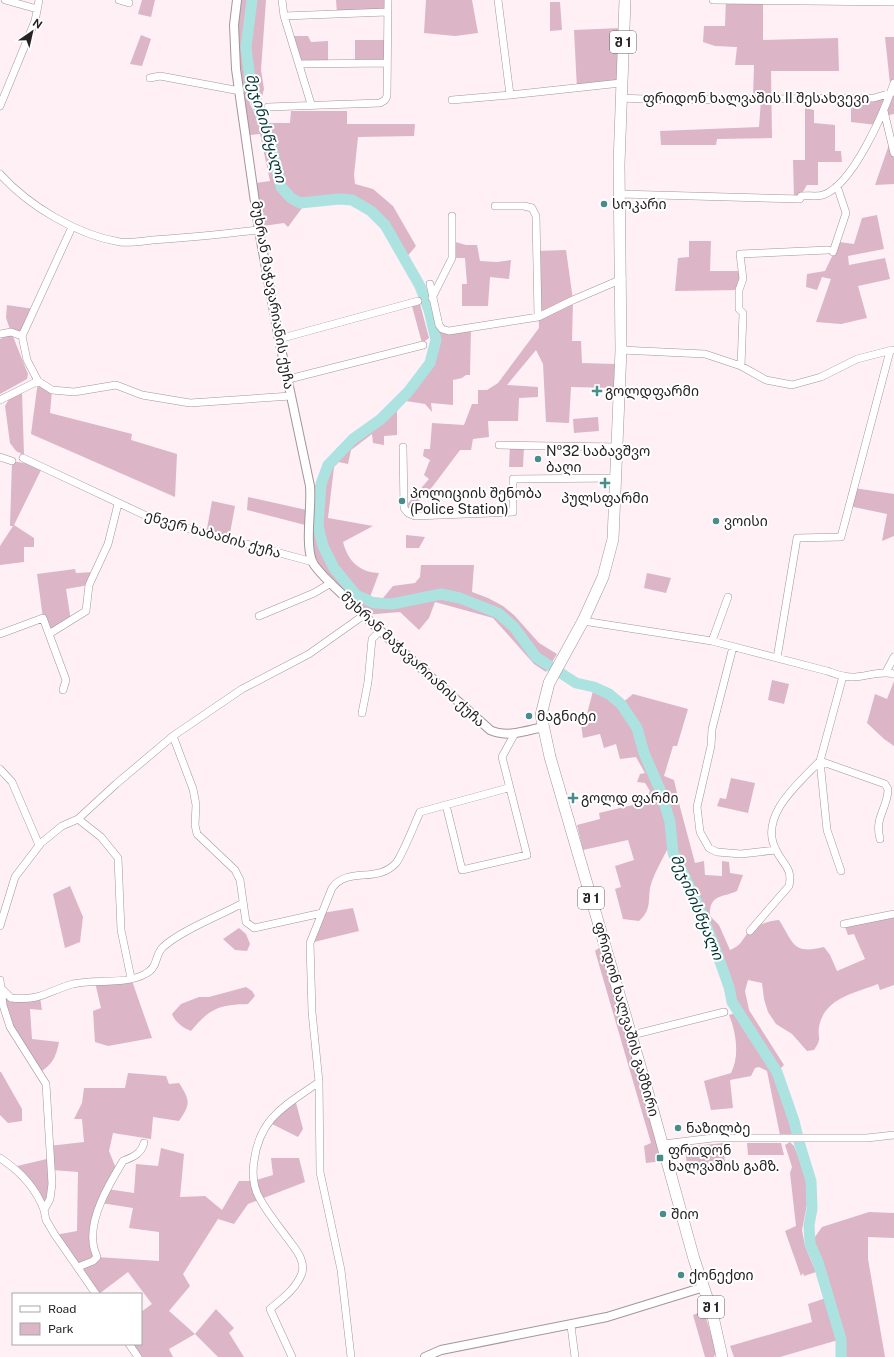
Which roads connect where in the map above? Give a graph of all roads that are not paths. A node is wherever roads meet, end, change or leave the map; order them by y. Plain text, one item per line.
1 (5, 0) edge
2 (39, 0) edge
3 (119, 0) edge
4 (237, 0) edge
5 (282, 0) edge
6 (388, 0) edge
7 (498, 0) edge
8 (624, 0) edge
9 (713, 0) edge
10 (894, 2) edge
11 (129, 3) dead end
12 (37, 9) junction
13 (387, 12) junction
14 (284, 16) junction
15 (387, 63) junction
16 (298, 64) junction
17 (150, 78) dead end
18 (621, 83) junction
19 (894, 83) edge
20 (240, 91) junction
21 (891, 93) junction
22 (510, 95) junction
23 (621, 98) junction
24 (452, 100) dead end
25 (311, 104) junction
26 (0, 106) edge
27 (268, 107) dead end
28 (884, 111) junction
29 (894, 151) edge
30 (0, 174) edge
31 (837, 186) junction
32 (620, 194) junction
33 (495, 206) dead end
34 (452, 216) dead end
35 (72, 227) junction
36 (259, 230) junction
37 (622, 279) junction
38 (430, 284) dead end
39 (432, 298) junction
40 (418, 301) dead end
41 (538, 317) junction
42 (0, 334) edge
43 (22, 336) junction
44 (279, 339) junction
45 (423, 345) dead end
46 (622, 350) junction
47 (892, 350) edge
48 (741, 366) junction
49 (289, 379) junction
50 (38, 381) junction
51 (291, 396) junction
52 (0, 400) edge
53 (499, 445) dead end
54 (403, 446) dead end
55 (618, 447) junction
56 (0, 457) edge
57 (22, 458) dead end
58 (12, 461) dead end
59 (616, 478) junction
60 (118, 504) junction
61 (313, 562) junction
62 (331, 583) junction
63 (728, 597) dead end
64 (364, 615) junction
65 (259, 616) dead end
66 (583, 621) junction
67 (380, 631) junction
68 (0, 634) edge
69 (49, 634) junction
70 (712, 641) junction
71 (733, 647) junction
72 (894, 657) edge
73 (777, 658) junction
74 (886, 672) junction
75 (894, 674) edge
76 (843, 676) junction
77 (63, 690) dead end
78 (362, 713) dead end
79 (543, 727) junction
80 (515, 734) junction
81 (173, 736) junction
82 (820, 760) junction
83 (0, 769) edge
84 (508, 788) junction
85 (446, 806) junction
86 (78, 818) junction
87 (880, 839) dead end
88 (39, 845) junction
89 (776, 850) junction
90 (841, 871) dead end
91 (243, 904) junction
92 (322, 913) junction
93 (894, 914) edge
94 (844, 924) dead end
95 (0, 926) edge
96 (750, 931) dead end
97 (132, 978) junction
98 (1, 984) edge
99 (724, 1012) dead end
100 (632, 1035) junction
101 (319, 1082) junction
102 (894, 1135) edge
103 (144, 1143) dead end
104 (663, 1144) junction
105 (0, 1158) edge
106 (44, 1210) junction
107 (78, 1266) junction
108 (704, 1287) junction
109 (95, 1293) edge
110 (571, 1326) junction
111 (130, 1345) edge
112 (720, 1355) edge
113 (138, 1357) edge
114 (292, 1357) edge
115 (351, 1357) edge
116 (425, 1357) edge
117 (574, 1357) edge

1 - 12 street
2 - 12 street
3 - 11 street
4 - 20 street, მუხრან მაჭავარიანის ქუჩა
5 - 14 street
6 - 13 street
7 - 22 street
8 - 18 highway, ფრიდონ ხალვაშის გამზირი / შ 1
9 - 10 street
12 - 26 street
13 - 14 street
13 - 15 street
14 - 16 street
15 - 16 street
15 - 25 street
16 - 25 street
17 - 20 street
18 - 22 street
18 - 23 highway, ფრიდონ ხალვაშის გამზირი / შ 1
19 - 21 street
20 - 36 street, მუხრან მაჭავარიანის ქუჩა
21 - 23 street, ფრიდონ ხალვაშის II შესახვევი
21 - 28 street
22 - 24 street
23 - 32 highway, ფრიდონ ხალვაშის გამზირი / შ 1
25 - 27 street
28 - 29 street
28 - 31 street
30 - 35 street
31 - 32 street
31 - 48 street
32 - 37 highway, ფრიდონ ხალვაშის გამზირი / შ 1
33 - 41 street
34 - 39 street
35 - 36 street
35 - 43 street
36 - 44 street, მუხრან მაჭავარიანის ქუჩა
37 - 41 street
37 - 46 highway, ფრიდონ ხალვაშის გამზირი / შ 1
38 - 39 street
39 - 41 street
40 - 44 street
42 - 43 street
43 - 50 street
44 - 49 street, მუხრან მაჭავარიანის ქუჩა
45 - 49 street
46 - 48 street
46 - 55 highway, ფრიდონ ხალვაშის გამზირი / შ 1
47 - 48 street
47 - 73 street
49 - 51 street, მუხრან მაჭავარიანის ქუჩა
50 - 51 street
50 - 52 street
51 - 61 street, მუხრან მაჭავარიანის ქუჩა
53 - 55 street
54 - 59 street
55 - 59 highway, ფრიდონ ხალვაშის გამზირი / შ 1
56 - 58 street
57 - 60 street, ენვერ ხაბაძის ქუჩა
59 - 66 highway, ფრიდონ ხალვაშის გამზირი / შ 1
60 - 61 street, ენვერ ხაბაძის ქუჩა
60 - 69 street
61 - 62 street, მუხრან მაჭავარიანის ქუჩა
62 - 64 street, მუხრან მაჭავარიანის ქუჩა
62 - 65 street, მუხრან მაჭავარიანის ქუჩა
63 - 70 street
64 - 67 street, მუხრან მაჭავარიანის ქუჩა
64 - 81 street
66 - 70 street
66 - 79 highway, ფრიდონ ხალვაშის გამზირი / შ 1
67 - 78 street
67 - 80 street, მუხრან მაჭავარიანის ქუჩა
68 - 69 street
69 - 77 street
70 - 71 street
71 - 73 street
71 - 89 street
72 - 74 street
73 - 76 street
74 - 75 street
74 - 76 street
76 - 82 street
79 - 80 street, მუხრან მაჭავარიანის ქუჩა
79 - 100 highway, ფრიდონ ხალვაშის გამზირი / შ 1
80 - 84 street
81 - 86 street
81 - 91 street
82 - 87 street
82 - 89 street
82 - 90 street
83 - 88 street
84 - 85 street
84 - 85 street
85 - 92 street
86 - 88 street
86 - 97 street
88 - 95 street
89 - 96 street
91 - 92 street
91 - 97 street
92 - 101 street
93 - 94 street
97 - 98 street
98 - 106 street
99 - 100 street
100 - 104 highway, ფრიდონ ხალვაშის გამზირი / შ 1
101 - 114 street
101 - 115 street
102 - 104 street
103 - 107 street
104 - 108 highway, ფრიდონ ხალვაშის გამზირი / შ 1
105 - 106 street
106 - 107 street
107 - 109 street
108 - 110 street
108 - 112 highway, ფრიდონ ხალვაშის გამზირი / შ 1
110 - 116 street
110 - 117 street
111 - 113 street

